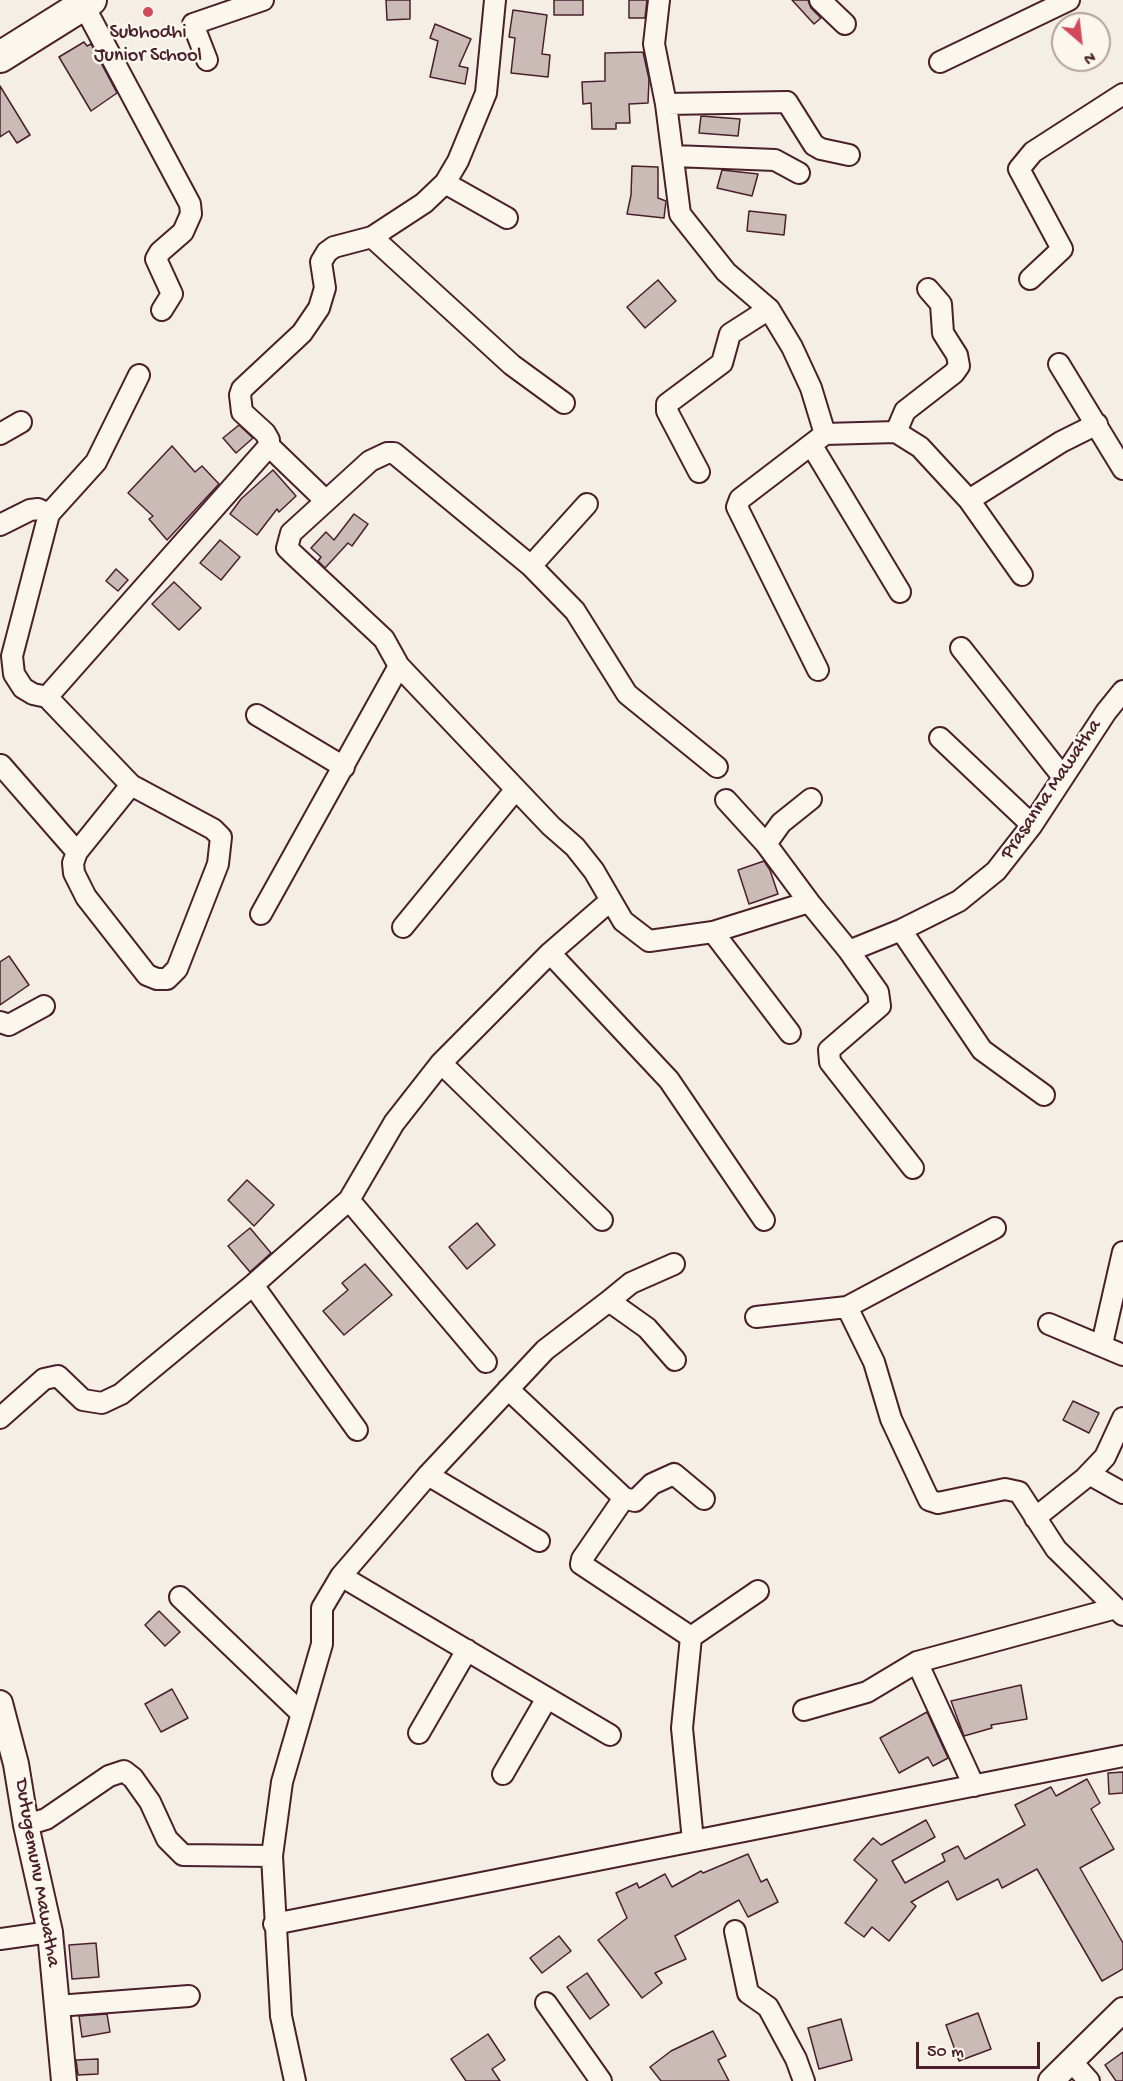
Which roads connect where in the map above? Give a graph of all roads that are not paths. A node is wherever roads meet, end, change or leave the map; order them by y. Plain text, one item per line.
1 (263, 0) edge
2 (495, 0) edge
3 (659, 0) edge
4 (820, 0) edge
5 (1069, 0) edge
6 (87, 3) edge
7 (845, 24) dead end
8 (0, 57) edge
9 (207, 60) dead end
10 (940, 63) dead end
11 (1123, 94) edge
12 (666, 104) junction
13 (849, 155) dead end
14 (674, 156) junction
15 (799, 173) dead end
16 (445, 183) junction
17 (507, 218) dead end
18 (372, 237) junction
19 (1030, 279) dead end
20 (928, 290) dead end
21 (769, 309) junction
22 (162, 310) dead end
23 (1059, 364) dead end
24 (139, 375) dead end
25 (564, 403) dead end
26 (21, 422) dead end
27 (1097, 424) junction
28 (896, 432) junction
29 (0, 434) edge
30 (818, 440) junction
31 (268, 446) junction
32 (1123, 469) edge
33 (699, 472) dead end
34 (326, 500) junction
35 (969, 500) junction
36 (587, 504) dead end
37 (50, 514) junction
38 (0, 525) edge
39 (531, 566) junction
40 (1022, 575) dead end
41 (900, 592) dead end
42 (961, 648) dead end
43 (399, 666) junction
44 (818, 669) dead end
45 (1123, 691) edge
46 (48, 698) junction
47 (257, 715) dead end
48 (940, 738) dead end
49 (1, 765) edge
50 (344, 767) junction
51 (717, 767) dead end
52 (1063, 777) junction
53 (131, 785) junction
54 (516, 789) junction
55 (811, 799) dead end
56 (726, 800) dead end
57 (1032, 825) junction
58 (766, 844) junction
59 (77, 852) junction
60 (610, 901) junction
61 (808, 902) junction
62 (261, 914) dead end
63 (403, 927) dead end
64 (901, 930) junction
65 (713, 932) junction
66 (849, 951) junction
67 (550, 953) junction
68 (44, 1006) dead end
69 (0, 1022) edge
70 (790, 1033) dead end
71 (441, 1063) junction
72 (1044, 1095) dead end
73 (913, 1168) dead end
74 (349, 1200) junction
75 (602, 1220) dead end
76 (764, 1220) dead end
77 (995, 1228) dead end
78 (1123, 1252) edge
79 (674, 1264) dead end
80 (253, 1285) junction
81 (609, 1301) junction
82 (847, 1307) junction
83 (756, 1317) dead end
84 (1049, 1324) dead end
85 (1102, 1344) junction
86 (1123, 1355) edge
87 (675, 1360) dead end
88 (486, 1362) dead end
89 (508, 1389) junction
90 (0, 1418) edge
91 (1123, 1418) edge
92 (357, 1430) dead end
93 (1089, 1474) junction
94 (428, 1475) junction
95 (1123, 1493) edge
96 (624, 1498) junction
97 (704, 1499) dead end
98 (1035, 1518) junction
99 (539, 1541) dead end
100 (341, 1576) junction
101 (758, 1591) dead end
102 (180, 1597) dead end
103 (1119, 1612) edge
104 (691, 1637) junction
105 (467, 1650) junction
106 (917, 1662) junction
107 (547, 1698) junction
108 (0, 1703) edge
109 (804, 1710) dead end
110 (300, 1712) junction
111 (419, 1733) dead end
112 (610, 1735) dead end
113 (1123, 1756) edge
114 (8, 1765) edge
115 (503, 1774) dead end
116 (974, 1786) junction
117 (26, 1825) junction
118 (693, 1841) junction
119 (272, 1856) junction
120 (274, 1924) junction
121 (735, 1931) dead end
122 (50, 1932) junction
123 (0, 1939) edge
124 (189, 1996) dead end
125 (546, 2003) dead end
126 (57, 2006) junction
127 (1123, 2010) edge
128 (1071, 2061) junction
129 (64, 2081) edge
130 (295, 2081) edge
131 (601, 2081) edge
132 (804, 2081) edge
133 (1050, 2081) edge
134 (1089, 2081) edge

1 - 9 street
2 - 16 street
3 - 12 street
4 - 7 street
5 - 10 street
6 - 8 main road
6 - 22 street
11 - 19 street
12 - 13 street
12 - 14 street
14 - 15 street
14 - 21 street
16 - 17 street
16 - 18 street
18 - 25 street
18 - 31 street
20 - 28 street
21 - 30 street
21 - 33 street
23 - 27 street
24 - 37 street
26 - 29 street
27 - 32 street
27 - 35 street
28 - 30 street
28 - 35 street
30 - 41 street
30 - 44 street
31 - 34 street
31 - 46 street
34 - 39 street
34 - 43 street
35 - 40 street
36 - 39 street
37 - 38 street
37 - 46 street
39 - 51 street
42 - 52 street
43 - 50 street
43 - 54 street
45 - 52 street, Prasanna Mawatha
46 - 53 street
47 - 50 street
48 - 57 street
49 - 59 street
50 - 62 street
52 - 57 street, Prasanna Mawatha
53 - 59 street
53 - 59 street
54 - 60 street
54 - 63 street
55 - 58 street
56 - 58 street
57 - 64 street, Prasanna Mawatha
58 - 61 street
60 - 65 street
60 - 67 street
61 - 65 street
61 - 66 street
64 - 66 street, Prasanna Mawatha
64 - 72 street
65 - 70 street
66 - 73 street
67 - 71 street
67 - 76 street
68 - 69 street
71 - 74 street
71 - 75 street
74 - 80 street
74 - 88 street
77 - 82 street
78 - 85 street
79 - 81 street
80 - 90 street
80 - 92 street
81 - 87 street
81 - 89 street
82 - 83 street
82 - 98 street
84 - 85 street
85 - 86 street
89 - 94 street
89 - 96 street
91 - 93 street
93 - 95 street
93 - 98 street
94 - 99 street
94 - 100 street
96 - 97 street
96 - 104 street
98 - 103 street
100 - 105 street
100 - 110 street
101 - 104 street
102 - 110 street
103 - 106 street
104 - 118 street
105 - 107 street
105 - 111 street
106 - 109 street
106 - 116 street
107 - 112 street
107 - 115 street
108 - 114 street, Dutugemunu Mawatha
110 - 119 street
113 - 116 street
114 - 117 street, Dutugemunu Mawatha
116 - 118 street
117 - 119 street
117 - 122 street, Dutugemunu Mawatha
118 - 120 street
119 - 120 street
120 - 130 street
121 - 132 street
122 - 123 street
122 - 126 street, Dutugemunu Mawatha
124 - 126 street
125 - 131 street
126 - 129 street, Dutugemunu Mawatha
127 - 128 street
128 - 133 street
128 - 134 street

